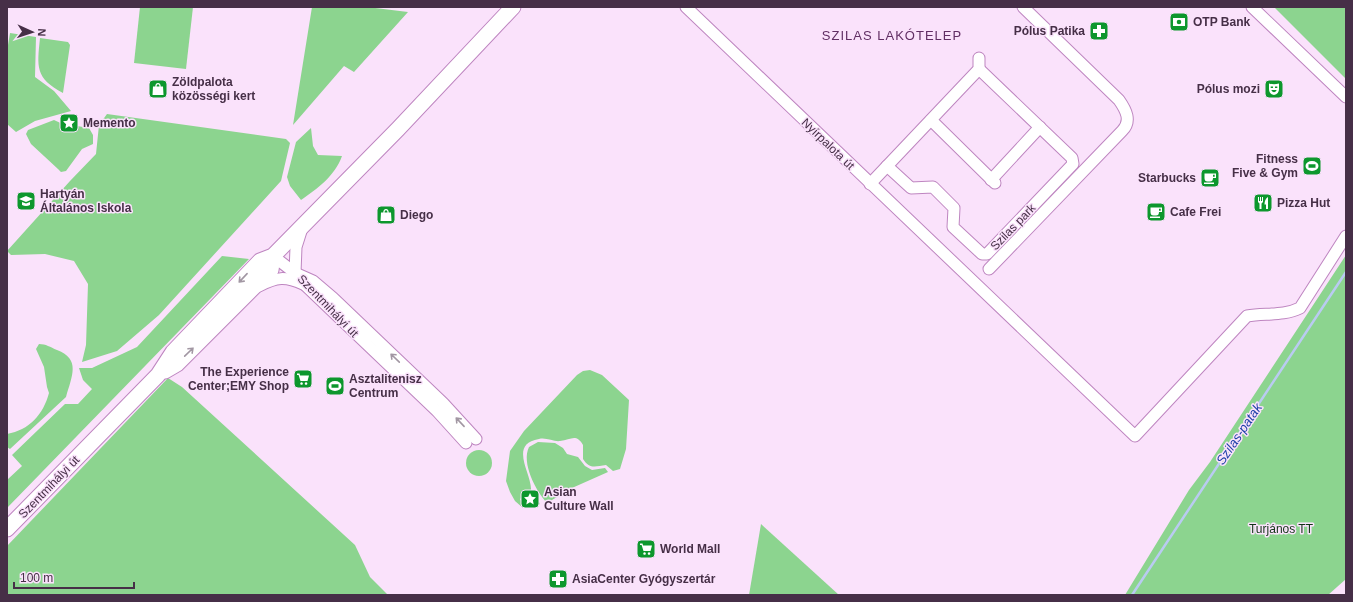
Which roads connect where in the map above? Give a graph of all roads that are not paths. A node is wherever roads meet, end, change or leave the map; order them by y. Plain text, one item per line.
1 (500, 7) edge
2 (513, 7) edge
3 (686, 7) edge
4 (1023, 7) edge
5 (1252, 7) edge
6 (497, 23) junction
7 (1346, 97) edge
8 (931, 120) junction
9 (1040, 127) junction
10 (887, 166) junction
11 (870, 184) junction
12 (303, 225) junction
13 (1346, 236) edge
14 (274, 256) junction
15 (989, 269) dead end
16 (295, 273) junction
17 (304, 284) junction
18 (253, 289) junction
19 (158, 376) junction
20 (7, 529) edge

1 - 6 main road
2 - 6 main road, Szentmihályi út
3 - 11 street, Nyírpalota út
4 - 15 street
5 - 7 street
6 - 12 main road, Szentmihályi út
8 - 9 street
8 - 9 street, Szilas park
8 - 10 street, Szilas park
9 - 10 street, Szilas park
10 - 11 street, Szilas park
11 - 13 street, Nyírpalota út
12 - 14 main road, Szentmihályi út
12 - 16 street
14 - 16 street
14 - 18 main road, Szentmihályi út
14 -> 19 main road, Szentmihályi út
16 - 17 street, Szentmihályi út
17 -> 16 street, Szentmihályi út
17 - 18 street
19 -> 18 main road, Szentmihályi út
19 - 20 main road, Szentmihályi út

